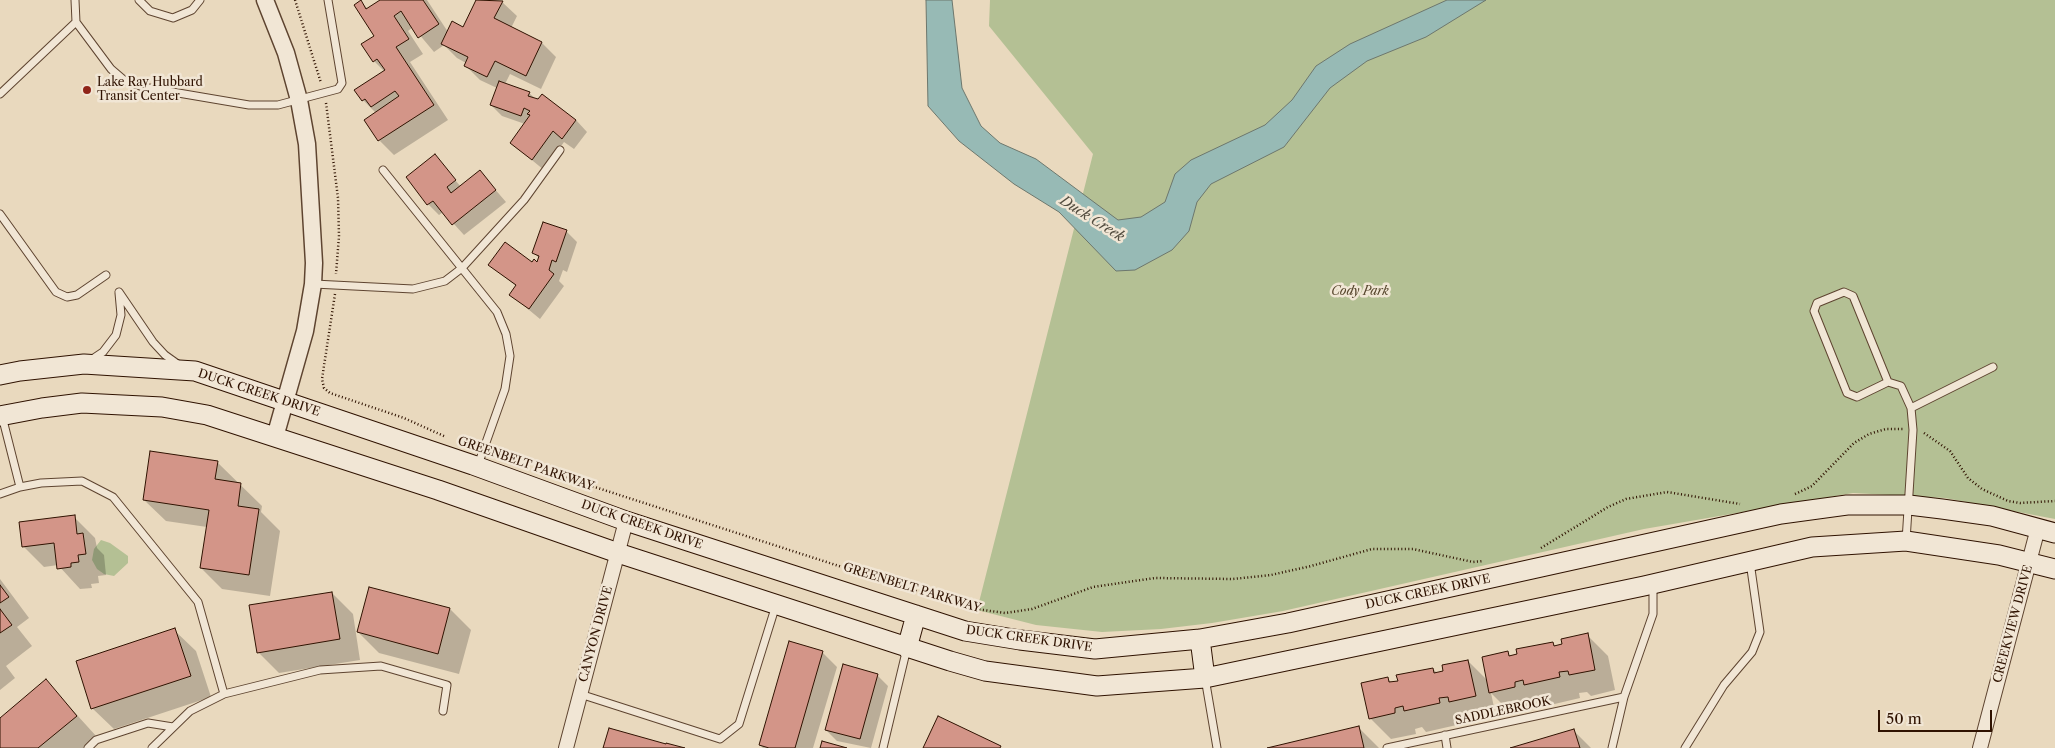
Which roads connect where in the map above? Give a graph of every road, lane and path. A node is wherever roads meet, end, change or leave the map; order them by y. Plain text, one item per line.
1 (75, 0) edge
2 (139, 0) edge
3 (200, 0) edge
4 (265, 0) edge
5 (295, 0) edge
6 (328, 0) edge
7 (76, 22) junction
8 (324, 93) junction
9 (0, 94) edge
10 (299, 100) junction
11 (560, 150) dead end
12 (383, 170) dead end
13 (0, 214) edge
14 (462, 268) junction
15 (106, 275) dead end
16 (313, 284) junction
17 (335, 285) junction
18 (84, 364) junction
19 (1994, 367) dead end
20 (186, 370) junction
21 (0, 375) edge
22 (1888, 382) junction
23 (286, 402) junction
24 (1911, 408) junction
25 (1, 414) edge
26 (1913, 430) junction
27 (276, 437) junction
28 (447, 437) dead end
29 (478, 467) junction
30 (531, 467) dead end
31 (20, 487) junction
32 (0, 494) edge
33 (1787, 496) dead end
34 (2055, 501) edge
35 (1742, 505) dead end
36 (1909, 505) junction
37 (626, 521) junction
38 (2046, 530) edge
39 (1906, 541) junction
40 (1538, 550) dead end
41 (618, 553) junction
42 (1491, 561) dead end
43 (1750, 562) junction
44 (2029, 563) junction
45 (2055, 569) edge
46 (1653, 584) junction
47 (776, 605) junction
48 (916, 615) junction
49 (1200, 639) junction
50 (908, 648) junction
51 (1205, 678) junction
52 (224, 694) junction
53 (580, 694) junction
54 (1624, 697) junction
55 (444, 711) dead end
56 (172, 727) junction
57 (1445, 735) junction
58 (88, 748) edge
59 (152, 748) edge
60 (566, 748) edge
61 (883, 748) edge
62 (1217, 748) edge
63 (1387, 748) edge
64 (1447, 748) edge
65 (1612, 748) edge
66 (1685, 748) edge
67 (1980, 748) edge

1 - 7 lane
2 - 3 lane
4 - 10 street
5 - 8 path, GREENBELT PARKWAY
6 - 8 lane
7 - 9 lane
7 - 10 lane
8 - 10 lane
8 - 17 path, GREENBELT PARKWAY
10 - 16 street
11 - 14 lane
12 - 14 lane
13 - 15 lane
14 - 17 lane
14 - 29 lane
16 - 17 lane
16 - 23 street
17 - 28 path, GREENBELT PARKWAY
18 - 20 main road, DUCK CREEK DRIVE
18 - 20 lane
18 - 21 main road, DUCK CREEK DRIVE
19 - 24 lane
20 - 23 main road, DUCK CREEK DRIVE
22 - 22 lane
22 - 24 lane
23 - 27 street
23 - 29 main road, DUCK CREEK DRIVE
24 - 26 lane
25 - 27 main road
25 - 31 lane
26 - 33 path
26 - 34 path
26 - 36 lane
27 - 41 main road
29 - 37 main road, DUCK CREEK DRIVE
30 - 42 path, GREENBELT PARKWAY
31 - 32 lane
31 - 52 lane
35 - 40 path
36 - 38 main road, DUCK CREEK DRIVE
36 - 39 lane
36 - 49 main road, DUCK CREEK DRIVE
37 - 41 street, CANYON DRIVE
37 - 48 main road, DUCK CREEK DRIVE
38 - 44 street, CREEKVIEW DRIVE
39 - 43 main road
39 - 44 main road
41 - 47 main road
41 - 53 street, CANYON DRIVE
43 - 46 main road
43 - 66 lane
44 - 45 main road
44 - 67 street, CREEKVIEW DRIVE
46 - 51 main road
46 - 54 lane
47 - 50 main road
47 - 53 lane
48 - 49 main road, DUCK CREEK DRIVE
48 - 50 main road
49 - 51 main road
50 - 51 main road
50 - 61 lane
51 - 62 lane
52 - 55 lane
52 - 56 lane
53 - 60 street, CANYON DRIVE
54 - 57 lane, SADDLEBROOK
54 - 65 lane
56 - 58 lane
56 - 59 lane
57 - 63 lane, SADDLEBROOK
57 - 64 lane

